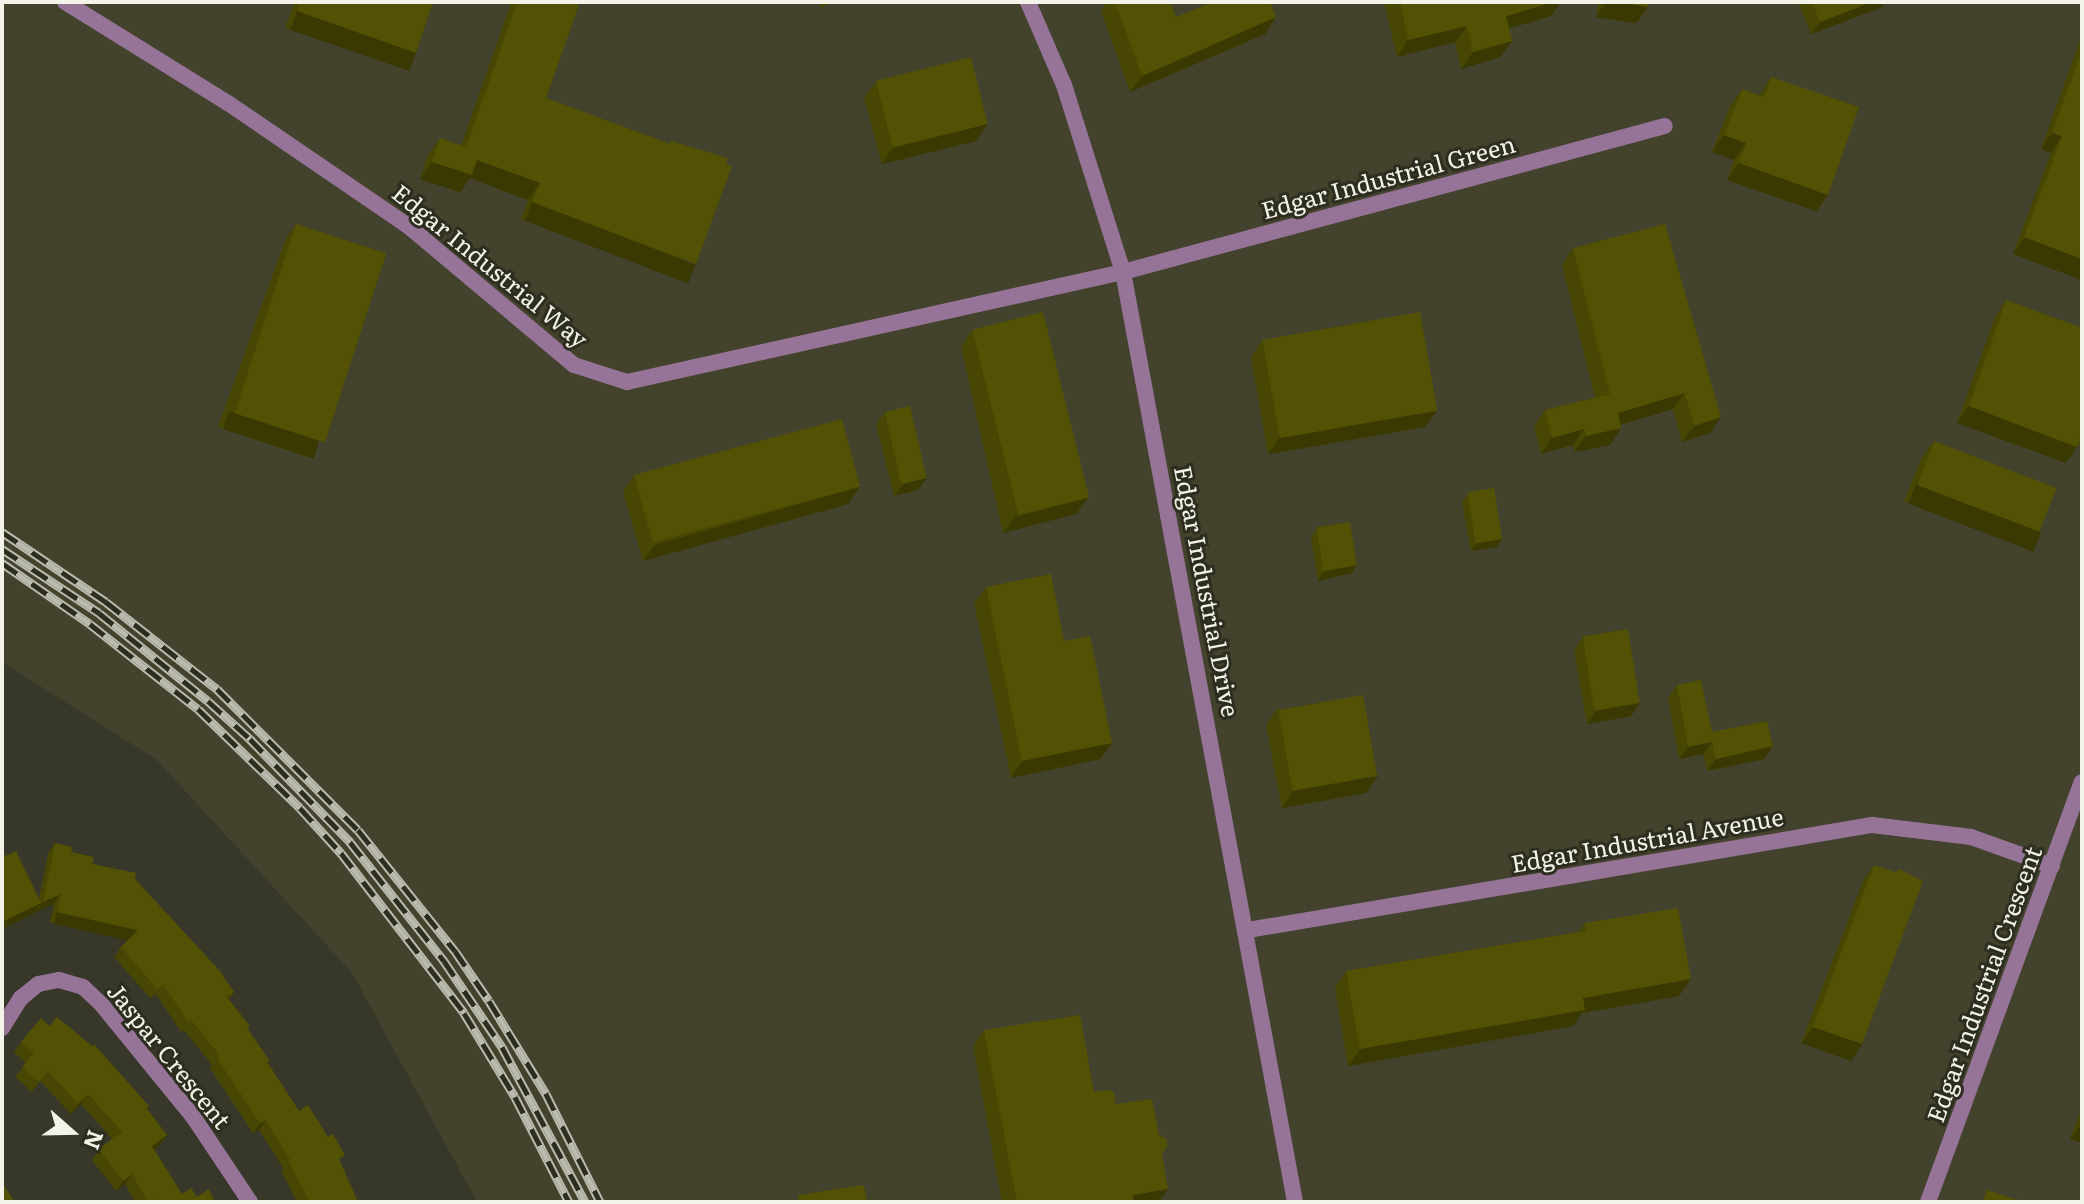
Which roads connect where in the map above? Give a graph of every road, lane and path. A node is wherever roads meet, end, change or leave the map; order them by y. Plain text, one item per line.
1 (65, 2) edge
2 (1028, 2) edge
3 (1665, 126) dead end
4 (1123, 272) junction
5 (2082, 782) edge
6 (2052, 866) junction
7 (1248, 930) junction
8 (2, 1028) edge
9 (250, 1202) edge
10 (1295, 1202) edge
11 (1928, 1202) edge

1 - 4 street, Edgar Industrial Way
2 - 4 street, Edgar Industrial Drive
3 - 4 street, Edgar Industrial Green
4 - 7 street, Edgar Industrial Drive
5 - 6 street, Edgar Industrial Crescent
6 - 7 street, Edgar Industrial Avenue
6 - 11 street, Edgar Industrial Crescent
7 - 10 street, Edgar Industrial Drive
8 - 9 street, Jaspar Crescent

